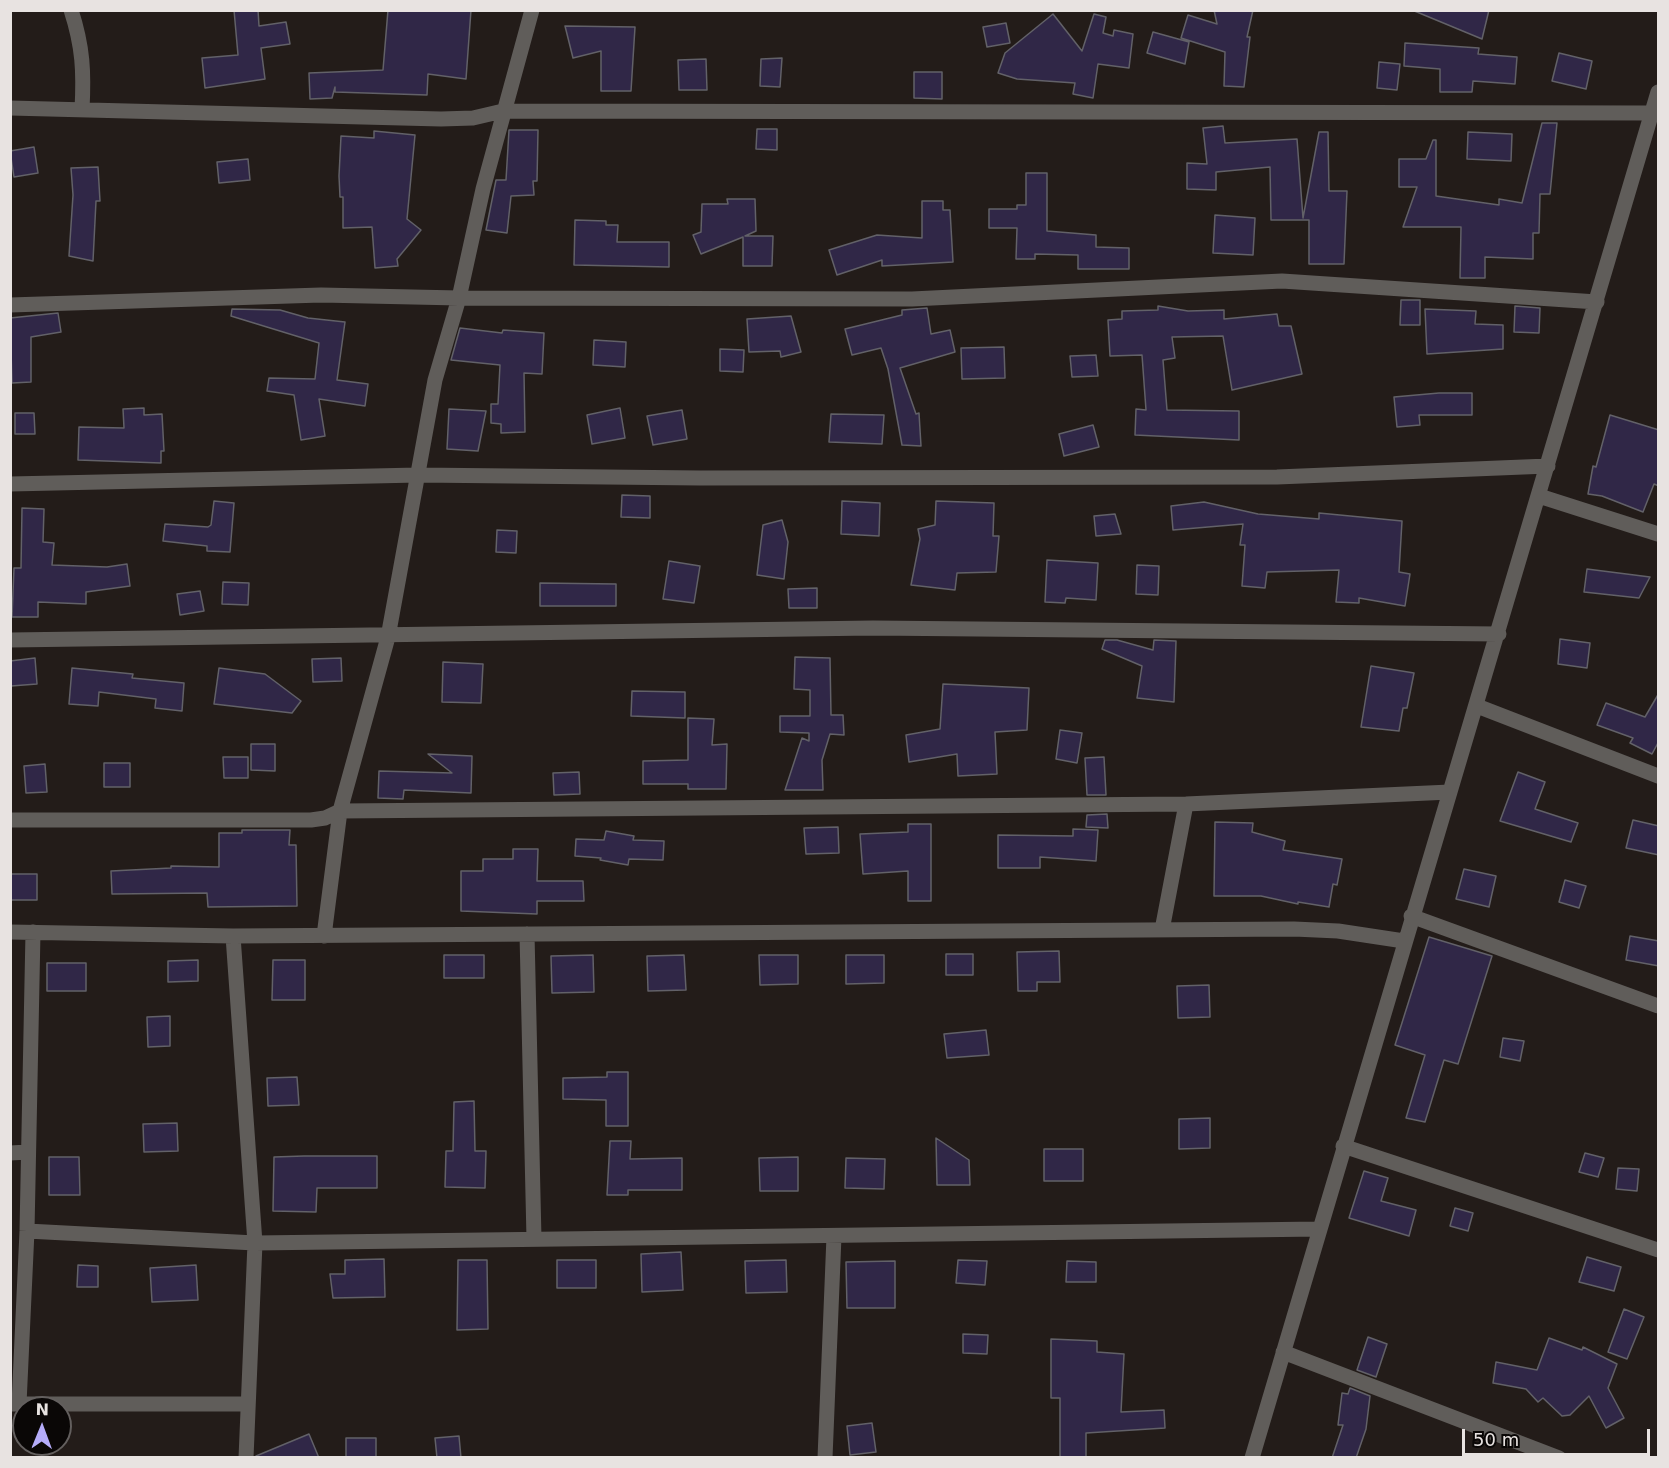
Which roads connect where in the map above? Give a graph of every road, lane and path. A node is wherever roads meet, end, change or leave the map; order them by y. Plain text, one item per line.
1 (71, 10) edge
2 (532, 10) edge
3 (1659, 92) edge
4 (10, 108) edge
5 (82, 110) junction
6 (503, 111) junction
7 (1652, 113) junction
8 (459, 298) junction
9 (1597, 302) junction
10 (10, 305) edge
11 (1548, 466) junction
12 (418, 475) junction
13 (10, 484) edge
14 (1539, 496) junction
15 (1659, 534) edge
16 (1499, 634) junction
17 (388, 637) junction
18 (10, 640) edge
19 (1478, 706) junction
20 (1659, 776) edge
21 (1450, 792) junction
22 (1186, 804) junction
23 (340, 811) junction
24 (10, 820) edge
25 (1411, 916) junction
26 (1161, 930) junction
27 (10, 932) edge
28 (33, 932) junction
29 (527, 934) junction
30 (233, 936) junction
31 (324, 936) junction
32 (1404, 941) junction
33 (1659, 1006) edge
34 (1343, 1146) junction
35 (28, 1152) junction
36 (10, 1153) edge
37 (1319, 1229) junction
38 (27, 1231) junction
39 (834, 1236) junction
40 (534, 1239) junction
41 (255, 1243) junction
42 (1659, 1250) edge
43 (1283, 1352) junction
44 (16, 1396) edge
45 (72, 1404) edge
46 (248, 1404) junction
47 (246, 1458) edge
48 (825, 1458) edge
49 (1252, 1458) edge
50 (1559, 1458) edge

1 - 5 street
2 - 6 street
3 - 7 street
4 - 5 street
5 - 6 street
6 - 7 street
6 - 8 street
7 - 9 street
8 - 9 street
8 - 10 street
8 - 12 street
9 - 11 street
11 - 12 street
11 - 14 street
12 - 13 street
12 - 17 street
14 - 15 street
14 - 16 street
16 - 17 street
16 - 19 street
17 - 18 street
17 - 23 street
19 - 20 street
19 - 21 street
21 - 22 street
21 - 25 street
22 - 23 street
22 - 26 street
23 - 24 street
23 - 31 street
25 - 32 street
25 - 33 street
26 - 29 street
26 - 32 street
27 - 28 street
28 - 30 street
28 - 35 street
29 - 31 street
29 - 40 street
30 - 31 street
30 - 41 street
32 - 34 street
34 - 37 street
34 - 42 street
35 - 36 street
35 - 38 street
37 - 39 street
37 - 43 street
38 - 41 street
38 - 44 street
39 - 40 street
39 - 48 street
40 - 41 street
41 - 46 street
43 - 49 street
43 - 50 street
45 - 46 street
46 - 47 street

